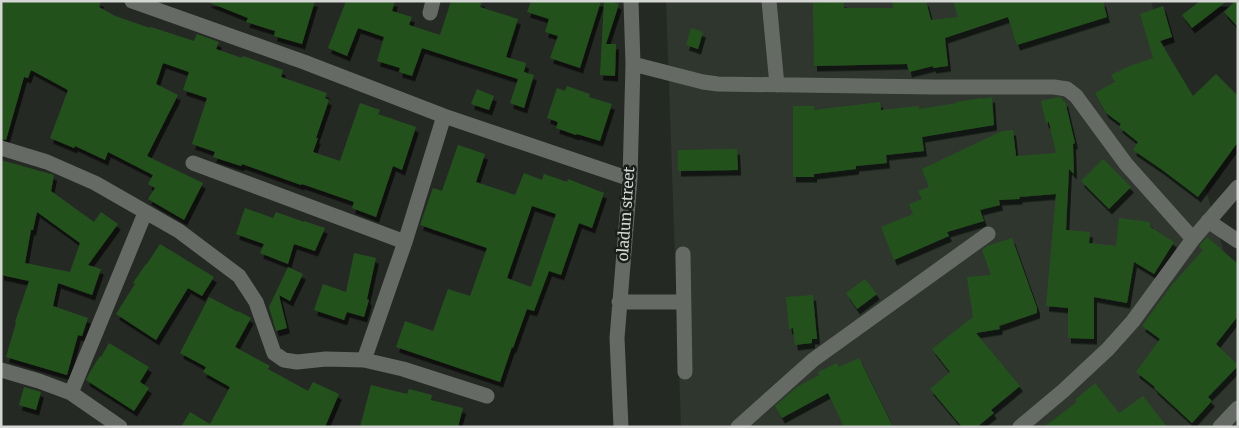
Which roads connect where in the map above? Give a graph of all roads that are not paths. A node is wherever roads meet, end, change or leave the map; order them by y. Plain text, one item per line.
1 (132, 1) edge
2 (631, 1) edge
3 (769, 1) edge
4 (633, 64) junction
5 (777, 85) junction
6 (444, 116) junction
7 (1, 148) edge
8 (192, 163) dead end
9 (630, 179) junction
10 (1238, 187) edge
11 (145, 213) junction
12 (1208, 221) junction
13 (988, 234) dead end
14 (1193, 239) junction
15 (1238, 241) edge
16 (405, 242) junction
17 (683, 254) dead end
18 (619, 302) junction
19 (684, 302) junction
20 (364, 360) junction
21 (1, 370) edge
22 (686, 372) dead end
23 (71, 393) junction
24 (487, 396) dead end
25 (1238, 408) edge
26 (120, 427) edge
27 (621, 427) edge
28 (738, 427) edge
29 (1020, 427) edge
30 (1220, 427) edge

1 - 6 street
2 - 4 street, oladun street
3 - 5 street
4 - 5 street
4 - 9 street, oladun street
5 - 14 street
6 - 9 street
6 - 16 street
7 - 11 street
8 - 16 street
9 - 18 street, oladun street
10 - 12 street
11 - 20 street
11 - 23 street
12 - 14 street
12 - 15 street
13 - 28 street
14 - 29 street
16 - 20 street
17 - 19 street
18 - 19 street
18 - 27 street, oladun street
19 - 22 street
20 - 24 street
21 - 23 street
23 - 26 street
25 - 30 street

